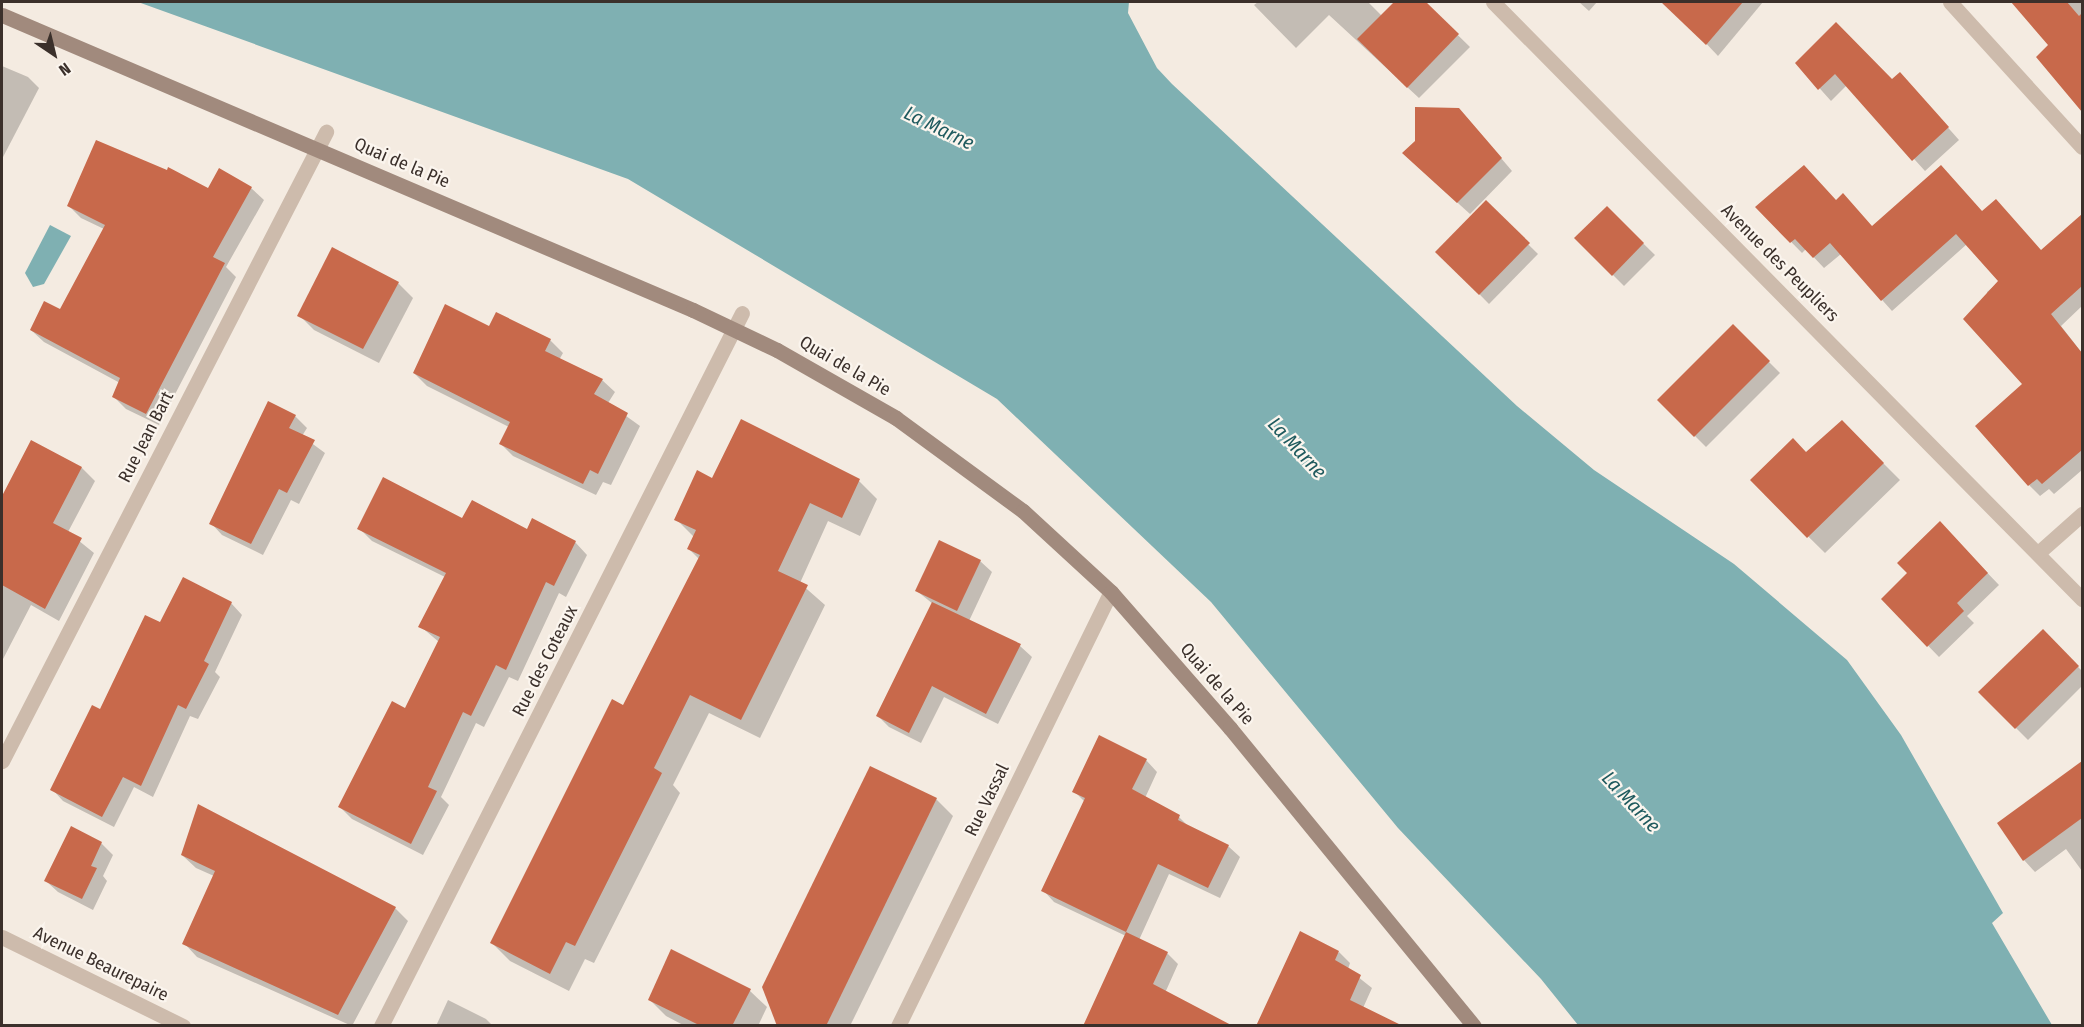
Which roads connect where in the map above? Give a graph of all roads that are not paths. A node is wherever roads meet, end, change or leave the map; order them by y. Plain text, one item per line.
1 (1493, 2) edge
2 (1950, 2) edge
3 (2, 15) edge
4 (326, 132) dead end
5 (2082, 147) edge
6 (317, 149) junction
7 (742, 313) dead end
8 (735, 330) junction
9 (2082, 514) edge
10 (2038, 553) junction
11 (1111, 592) junction
12 (2082, 598) edge
13 (2, 760) edge
14 (2, 938) edge
15 (183, 1026) edge
16 (381, 1026) edge
17 (898, 1026) edge
18 (1474, 1026) edge

1 - 10 street, Avenue des Peupliers
2 - 5 street
3 - 6 street, Quai de la Pie
4 - 6 street, Rue Jean Bart
6 - 8 street, Quai de la Pie
6 - 13 street, Rue Jean Bart
7 - 8 street, Rue des Coteaux
8 - 11 street, Quai de la Pie
8 - 16 street, Rue des Coteaux
9 - 10 street
10 - 12 street, Avenue des Peupliers
11 - 17 street, Rue Vassal
11 - 18 street, Quai de la Pie
14 - 15 street, Avenue Beaurepaire

